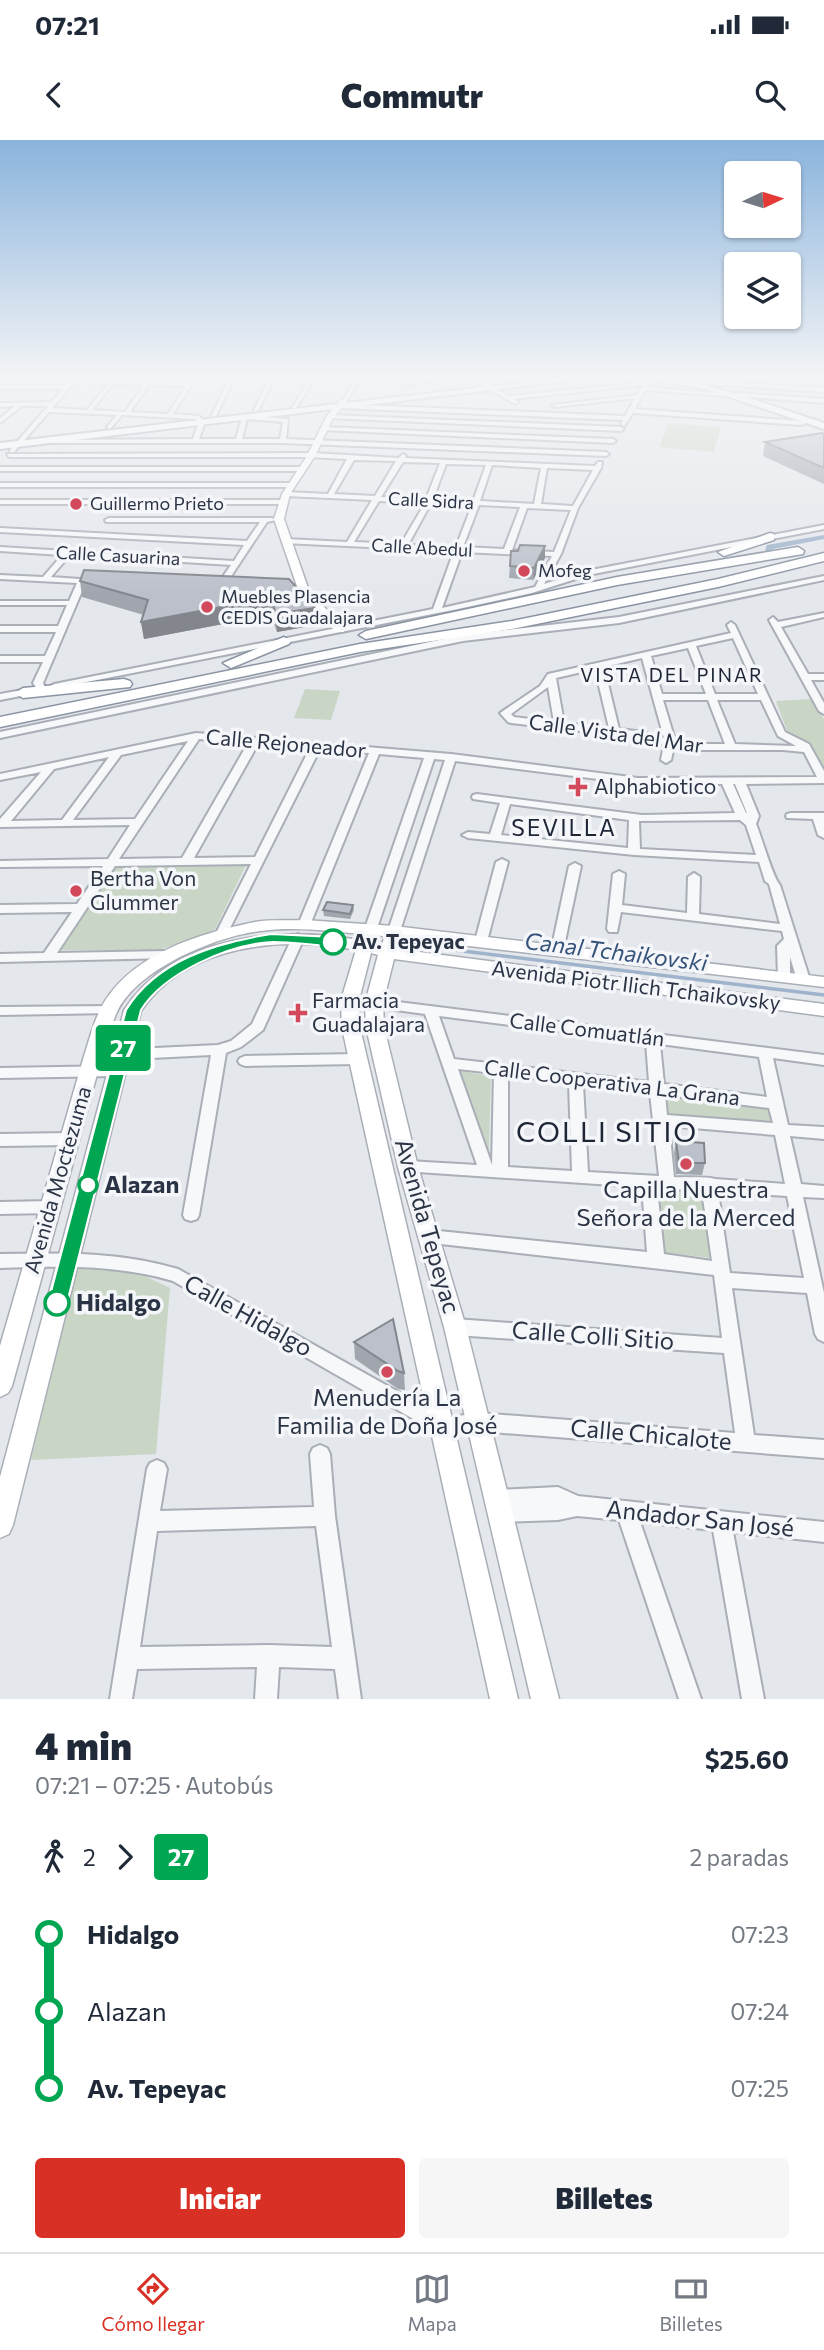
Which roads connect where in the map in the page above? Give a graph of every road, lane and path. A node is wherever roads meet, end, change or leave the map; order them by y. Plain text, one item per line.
1 (15, 448) edge
2 (145, 448) edge
3 (315, 448) edge
4 (407, 448) edge
5 (453, 448) edge
6 (610, 448) edge
7 (510, 450) junction
8 (606, 454) junction
9 (9, 455) junction
10 (141, 455) junction
11 (311, 455) junction
12 (352, 457) junction
13 (401, 460) junction
14 (444, 461) junction
15 (490, 463) junction
16 (505, 464) junction
17 (544, 466) junction
18 (0, 467) edge
19 (598, 468) junction
20 (134, 469) junction
21 (302, 469) junction
22 (0, 485) edge
23 (125, 485) junction
24 (292, 485) junction
25 (330, 496) junction
26 (285, 498) junction
27 (377, 499) junction
28 (429, 501) junction
29 (0, 502) edge
30 (115, 502) junction
31 (477, 503) junction
32 (524, 506) junction
33 (537, 506) junction
34 (575, 508) junction
35 (279, 519) junction
36 (108, 520) junction
37 (265, 520) junction
38 (824, 527) edge
39 (0, 530) edge
40 (101, 535) junction
41 (770, 537) junction
42 (286, 541) junction
43 (249, 543) junction
44 (349, 544) junction
45 (824, 546) edge
46 (403, 547) junction
47 (0, 549) edge
48 (457, 549) junction
49 (507, 552) junction
50 (68, 553) junction
51 (89, 554) junction
52 (558, 554) junction
53 (824, 557) edge
54 (236, 563) junction
55 (550, 566) junction
56 (824, 567) edge
57 (586, 573) junction
58 (0, 577) edge
59 (824, 578) edge
60 (45, 579) junction
61 (82, 581) junction
62 (617, 581) junction
63 (110, 583) edge
64 (718, 583) junction
65 (205, 587) edge
66 (538, 587) junction
67 (219, 588) junction
68 (231, 589) edge
69 (292, 592) edge
70 (304, 592) junction
71 (0, 603) edge
72 (72, 603) junction
73 (437, 611) junction
74 (469, 611) junction
75 (821, 616) edge
76 (408, 617) junction
77 (731, 625) dead end
78 (824, 627) edge
79 (0, 629) edge
80 (61, 629) junction
81 (341, 630) junction
82 (735, 635) junction
83 (714, 640) junction
84 (284, 641) junction
85 (691, 645) junction
86 (741, 647) junction
87 (646, 655) junction
88 (0, 659) edge
89 (48, 659) junction
90 (231, 663) junction
91 (599, 666) junction
92 (551, 676) junction
93 (805, 677) junction
94 (824, 677) edge
95 (130, 688) junction
96 (41, 689) junction
97 (23, 693) junction
98 (0, 697) edge
99 (659, 697) junction
100 (764, 697) junction
101 (712, 698) junction
102 (0, 708) edge
103 (824, 711) edge
104 (508, 719) joint
105 (0, 722) edge
106 (559, 725) junction
107 (0, 729) edge
108 (615, 732) junction
109 (0, 735) edge
110 (196, 736) junction
111 (670, 741) junction
112 (254, 742) junction
113 (793, 744) junction
114 (316, 747) junction
115 (731, 747) junction
116 (118, 752) junction
117 (375, 752) junction
118 (430, 756) junction
119 (451, 757) junction
120 (666, 760) dead end
121 (50, 767) junction
122 (0, 777) edge
123 (726, 780) junction
124 (739, 780) junction
125 (821, 780) edge
126 (477, 797) dead end
127 (506, 801) junction
128 (791, 816) dead end
129 (821, 816) edge
130 (634, 817) junction
131 (749, 819) junction
132 (139, 822) junction
133 (65, 823) junction
134 (1, 824) edge
135 (468, 835) dead end
136 (824, 835) edge
137 (495, 837) junction
138 (634, 852) junction
139 (765, 859) junction
140 (258, 860) junction
141 (186, 861) junction
142 (502, 862) dead end
143 (111, 863) junction
144 (0, 864) edge
145 (575, 866) dead end
146 (619, 874) dead end
147 (694, 877) dead end
148 (78, 908) junction
149 (615, 908) junction
150 (0, 909) edge
151 (693, 918) junction
152 (613, 929) dead end
153 (394, 931) junction
154 (301, 932) junction
155 (221, 935) junction
156 (788, 935) junction
157 (368, 939) junction
158 (481, 941) junction
159 (557, 951) junction
160 (387, 953) junction
161 (166, 955) junction
162 (0, 958) edge
163 (47, 958) junction
164 (784, 977) junction
165 (803, 980) junction
166 (824, 982) edge
167 (350, 1000) junction
168 (374, 1003) junction
169 (110, 1010) junction
170 (430, 1010) junction
171 (824, 1010) edge
172 (0, 1011) edge
173 (652, 1038) junction
174 (219, 1050) junction
175 (765, 1052) junction
176 (358, 1059) junction
177 (824, 1060) edge
178 (244, 1061) dead end
179 (119, 1063) junction
180 (449, 1063) junction
181 (91, 1064) junction
182 (501, 1070) junction
183 (0, 1073) edge
184 (576, 1080) junction
185 (656, 1090) junction
186 (775, 1103) junction
187 (395, 1109) junction
188 (370, 1112) junction
189 (660, 1120) junction
190 (781, 1130) junction
191 (824, 1133) edge
192 (70, 1139) junction
193 (0, 1140) edge
194 (408, 1167) junction
195 (494, 1172) junction
196 (580, 1177) junction
197 (649, 1182) junction
198 (667, 1182) junction
199 (709, 1183) junction
200 (794, 1190) junction
201 (824, 1192) edge
202 (51, 1207) junction
203 (0, 1208) edge
204 (191, 1215) dead end
205 (429, 1237) junction
206 (68, 1260) junction
207 (0, 1261) edge
208 (36, 1261) junction
209 (662, 1261) junction
210 (722, 1275) junction
211 (814, 1286) junction
212 (455, 1327) junction
213 (824, 1334) edge
214 (732, 1346) junction
215 (0, 1386) edge
216 (478, 1422) junction
217 (443, 1427) junction
218 (746, 1443) junction
219 (824, 1449) edge
220 (320, 1454) dead end
221 (157, 1469) dead end
222 (498, 1506) junction
223 (626, 1511) junction
224 (325, 1516) junction
225 (150, 1521) junction
226 (721, 1521) junction
227 (0, 1525) edge
228 (824, 1532) edge
229 (269, 1656) junction
230 (127, 1658) junction
231 (345, 1658) junction
232 (121, 1699) edge
233 (266, 1699) edge
234 (350, 1699) edge
235 (504, 1699) edge
236 (545, 1699) edge
237 (690, 1699) edge
238 (753, 1699) edge

1 - 9 street
2 - 10 street
3 - 11 street
4 - 13 street
5 - 7 street
6 - 8 street
7 - 8 street
7 - 16 street
8 - 19 street
9 - 10 street
9 - 18 street
10 - 11 street
10 - 20 street
11 - 12 street
11 - 21 street
12 - 13 street
12 - 25 street
13 - 14 street
13 - 27 street
14 - 15 street
14 - 28 street
15 - 16 street
15 - 31 street
16 - 17 street
17 - 19 street
17 - 33 street
18 - 20 street
19 - 34 street
20 - 21 street
20 - 23 street
21 - 24 street
22 - 23 street
23 - 24 street
23 - 30 street
24 - 26 street
25 - 26 street, Calle Sidra
25 - 27 street, Calle Sidra
26 - 30 street, Calle Sidra
26 - 35 street
27 - 28 street, Calle Sidra
27 - 44 street
28 - 31 street, Calle Sidra
28 - 46 street
29 - 30 street, Calle Sidra
30 - 36 street
31 - 32 street, Calle Sidra
31 - 48 street
32 - 33 street, Calle Sidra
32 - 49 street
33 - 34 street, Calle Sidra
34 - 52 street
35 - 37 street
35 - 42 street
36 - 37 street
36 - 40 street
37 - 43 street
38 - 41 street
39 - 40 street
40 - 43 street
40 - 51 street
41 - 57 street
41 - 62 highway
42 - 44 street, Calle Abedul
42 - 70 street
43 - 54 street
44 - 46 street, Calle Abedul
45 - 62 highway
46 - 48 street, Calle Abedul
47 - 50 street, Calle Casuarina
48 - 49 street, Calle Abedul
48 - 73 street
49 - 52 street, Calle Abedul
50 - 51 street, Calle Casuarina
50 - 60 street
51 - 54 street, Calle Casuarina
52 - 55 street
53 - 64 highway
54 - 67 street
55 - 57 street
55 - 66 street
56 - 64 highway
57 - 66 street
58 - 60 street
59 - 109 street
60 - 61 street
61 - 63 street
61 - 72 street
62 - 74 highway
64 - 95 highway
65 - 67 street
66 - 73 street
67 - 68 street
69 - 70 street
70 - 81 street
71 - 72 street
72 - 80 street
73 - 76 street
74 - 76 highway
74 - 90 highway
75 - 78 street
75 - 93 street
76 - 81 street
77 - 82 street
79 - 80 street
80 - 89 street
81 - 84 street
82 - 83 street
82 - 86 street
83 - 85 street
83 - 86 street
84 - 90 highway
84 - 96 street
85 - 87 street
85 - 101 street
86 - 100 street
87 - 91 street
87 - 99 street
88 - 89 street
89 - 96 street
90 - 95 highway
91 - 92 street
91 - 108 street
92 - 104 street
92 - 106 street
93 - 94 street
93 - 103 street
95 - 97 highway
95 - 102 highway
95 - 105 highway
95 - 107 highway
96 - 97 street
97 - 98 street
99 - 101 street
99 - 111 street
100 - 101 street
100 - 113 street
101 - 115 street
104 - 106 street, Calle Vista del Mar
106 - 108 street, Calle Vista del Mar
108 - 111 street, Calle Vista del Mar
110 - 112 street, Calle Rejoneador
110 - 116 street, Calle Rejoneador
110 - 132 street
111 - 115 street, Calle Vista del Mar
111 - 120 street
112 - 114 street, Calle Rejoneador
112 - 141 street
113 - 115 street, Calle Vista del Mar
113 - 125 street
113 - 125 street
114 - 117 street, Calle Rejoneador
114 - 140 street
116 - 121 street, Calle Rejoneador
116 - 133 street
117 - 118 street, Calle Rejoneador
117 - 154 street
118 - 119 street, Calle Rejoneador
118 - 157 street, Avenida Tepeyac
119 - 123 street, Calle Rejoneador
119 - 153 street, Avenida Tepeyac
121 - 122 street, Calle Rejoneador
121 - 134 street
123 - 124 street, Calle Rejoneador
123 - 131 street
124 - 125 street, Calle Rejoneador
124 - 131 street
126 - 127 street
127 - 130 street
127 - 137 street
128 - 129 street
129 - 136 street
130 - 131 street
130 - 138 street
131 - 139 street
132 - 133 street
132 - 143 street
133 - 134 street
135 - 137 street
137 - 138 street
138 - 139 street
139 - 156 street
140 - 141 street
140 - 155 street
141 - 143 street
142 - 158 street
143 - 144 street
143 - 148 street
145 - 159 street
146 - 149 street
147 - 151 street
148 - 150 street
148 - 163 street
149 - 151 street
149 - 152 street
151 - 156 street
153 - 157 street, Avenida Piotr Ilich Tchaikovsky
153 - 158 street, Avenida Piotr Ilich Tchaikovsky
153 - 160 street, Avenida Tepeyac
154 - 155 street, Avenida Moctezuma
154 - 157 street, Avenida Moctezuma
154 - 174 street
154 - 179 street, Avenida Moctezuma
155 - 161 street, Avenida Moctezuma
156 - 164 street
156 - 165 street
157 - 160 street, Avenida Piotr Ilich Tchaikovsky
157 - 167 street, Avenida Tepeyac
158 - 159 street, Avenida Piotr Ilich Tchaikovsky
159 - 164 street, Avenida Piotr Ilich Tchaikovsky
160 - 168 street, Avenida Tepeyac
160 - 171 street, Avenida Piotr Ilich Tchaikovsky
161 - 163 street
161 - 169 street, Avenida Moctezuma
162 - 163 street
164 - 165 street, Avenida Piotr Ilich Tchaikovsky
165 - 166 street, Avenida Piotr Ilich Tchaikovsky
167 - 168 street, Calle Comuatlán
167 - 176 street, Avenida Tepeyac
168 - 170 street, Calle Comuatlán
168 - 187 street, Avenida Tepeyac
169 - 172 street
169 - 181 street, Avenida Moctezuma
170 - 173 street, Calle Comuatlán
170 - 180 street
173 - 175 street, Calle Comuatlán
173 - 185 street
174 - 179 street
174 - 204 street
175 - 177 street, Calle Comuatlán
175 - 186 street
176 - 178 street
176 - 188 street, Avenida Tepeyac
179 - 181 street
179 - 206 street, Avenida Moctezuma
180 - 182 street, Calle Cooperativa La Grana
180 - 195 street
181 - 183 street
181 - 192 street, Avenida Moctezuma
182 - 184 street, Calle Cooperativa La Grana
182 - 195 street
184 - 185 street, Calle Cooperativa La Grana
184 - 196 street
185 - 186 street, Calle Cooperativa La Grana
185 - 189 street
186 - 190 street
187 - 188 street
187 - 194 street, Avenida Tepeyac
188 - 217 street, Avenida Tepeyac
189 - 190 street
189 - 198 street
190 - 191 street
190 - 200 street
192 - 193 street
192 - 202 street, Avenida Moctezuma
194 - 195 street
194 - 205 street, Avenida Tepeyac
195 - 196 street
196 - 197 street
197 - 198 street
197 - 209 street
198 - 199 street
199 - 200 street
199 - 210 street
200 - 201 street
200 - 211 street
202 - 203 street
202 - 208 street, Avenida Moctezuma
205 - 209 street
205 - 212 street, Avenida Tepeyac
206 - 208 street, Calle Hidalgo
206 - 217 street, Calle Hidalgo
206 - 227 street, Avenida Moctezuma
207 - 208 street, Calle Hidalgo
208 - 215 street, Avenida Moctezuma
209 - 210 street
210 - 211 street
210 - 214 street
211 - 213 street
212 - 214 street, Calle Colli Sitio
212 - 216 street, Avenida Tepeyac
214 - 218 street
216 - 217 street
216 - 218 street, Calle Chicalote
216 - 222 street, Avenida Tepeyac
217 - 235 street, Avenida Tepeyac
218 - 219 street, Calle Chicalote
220 - 224 street
221 - 225 street
222 - 223 street, Andador San José
222 - 236 street, Avenida Tepeyac
223 - 226 street, Andador San José
223 - 237 street
224 - 225 street
224 - 231 street
225 - 230 street
226 - 228 street, Andador San José
226 - 238 street
229 - 230 street
229 - 231 street
229 - 233 street
230 - 232 street
231 - 234 street

